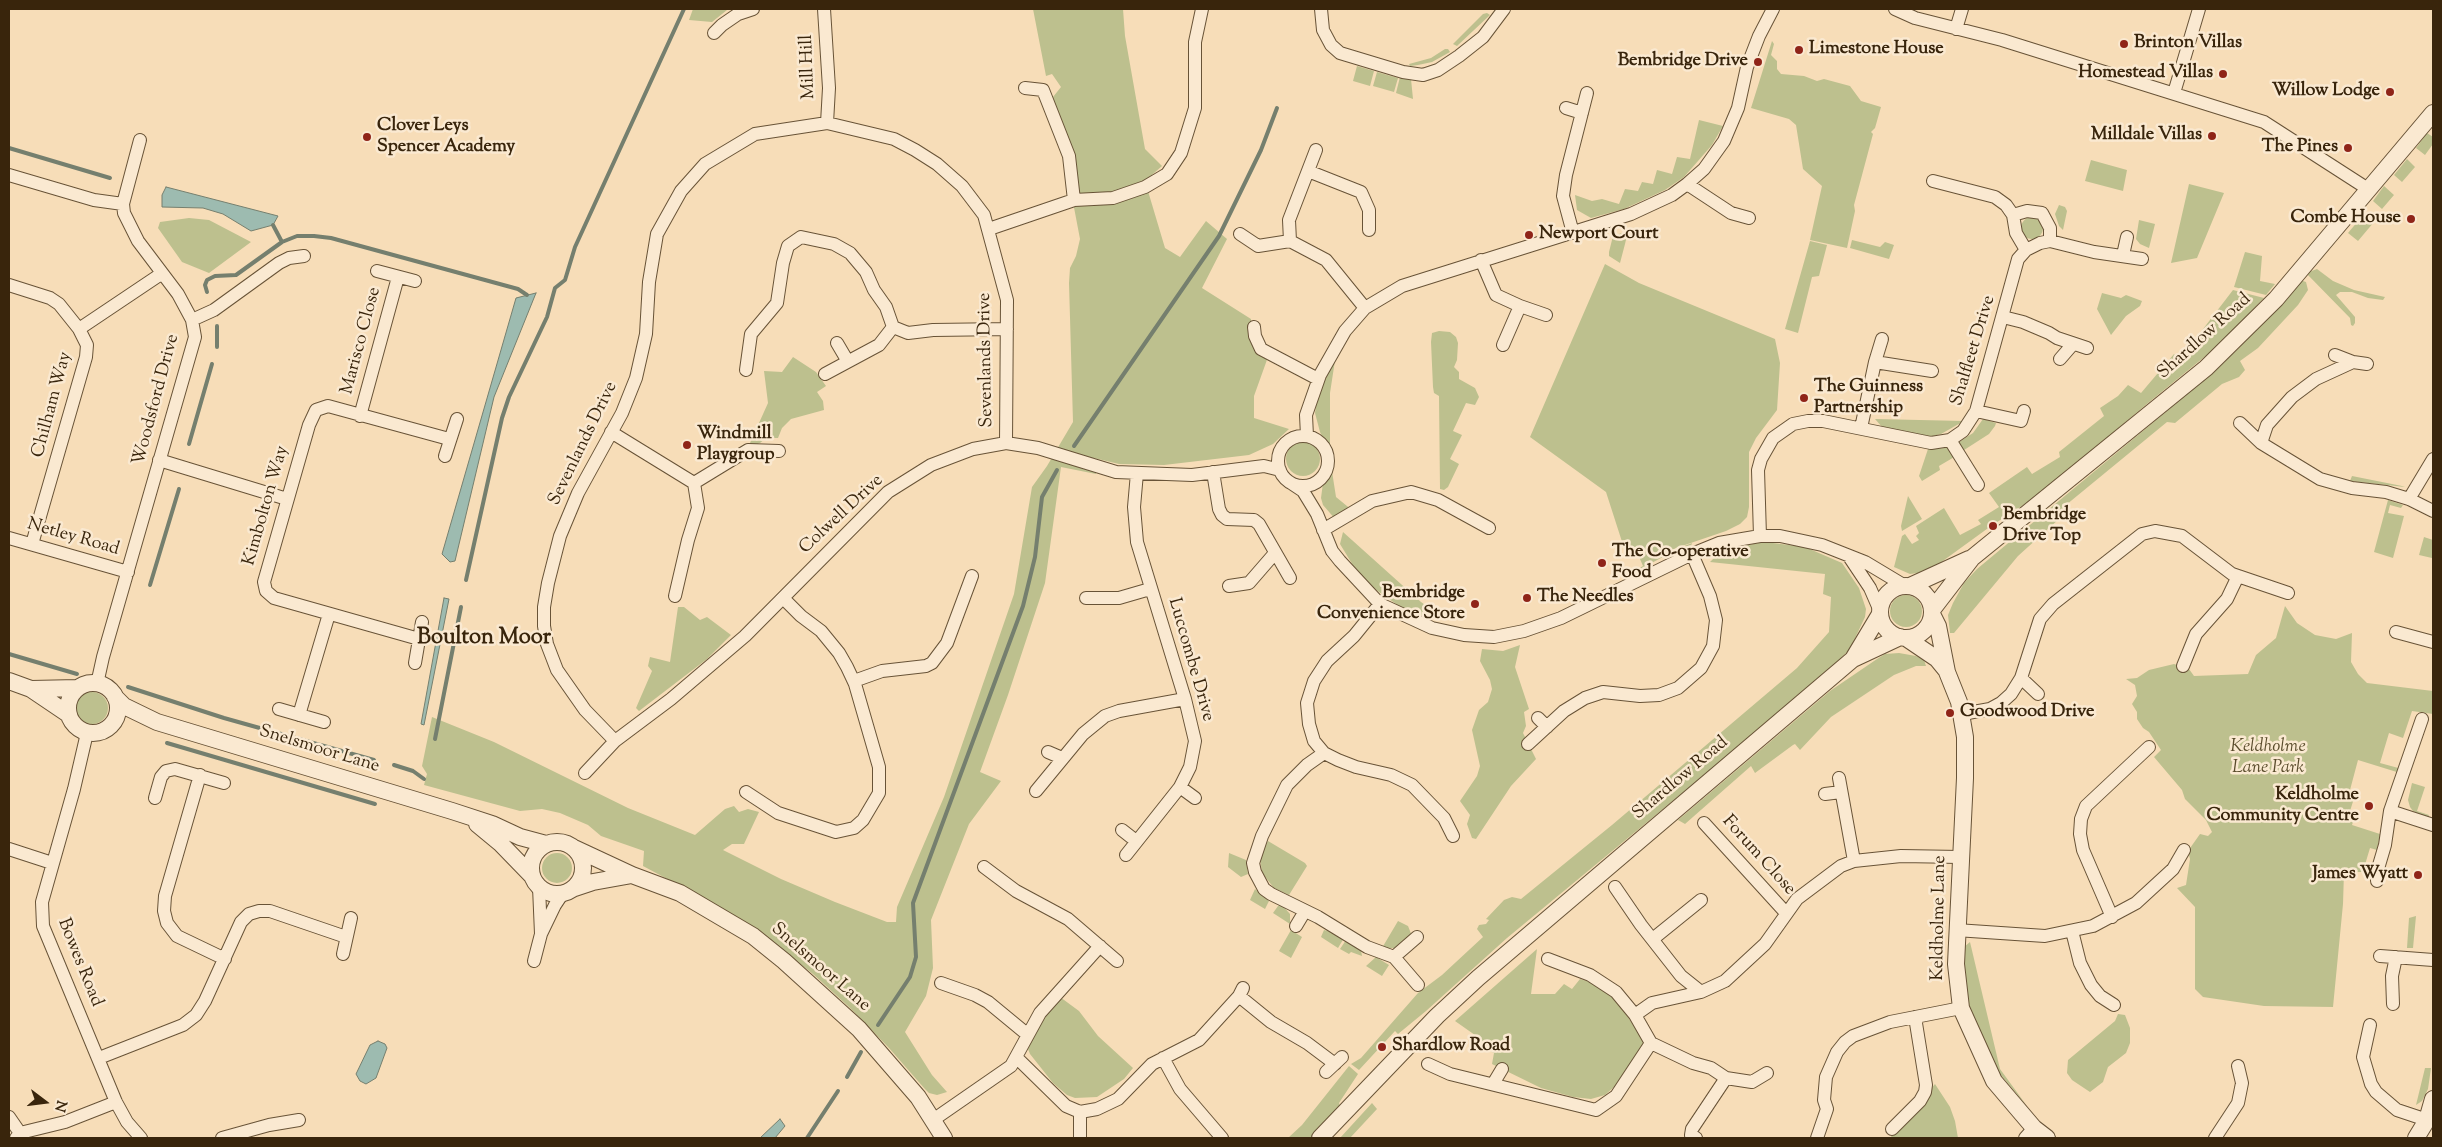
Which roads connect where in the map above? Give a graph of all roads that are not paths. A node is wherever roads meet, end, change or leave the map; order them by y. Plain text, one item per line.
1 (753, 9) edge
2 (824, 9) edge
3 (1202, 9) edge
4 (1322, 9) edge
5 (1504, 9) edge
6 (1895, 9) edge
7 (1962, 9) edge
8 (2199, 9) edge
9 (1771, 10) edge
10 (1956, 29) junction
11 (714, 34) dead end
12 (1025, 88) dead end
13 (1587, 93) dead end
14 (2174, 93) junction
15 (1566, 108) dead end
16 (1582, 113) junction
17 (2433, 113) edge
18 (827, 124) junction
19 (140, 140) dead end
20 (1316, 150) dead end
21 (1308, 171) junction
22 (9, 175) edge
23 (1933, 181) dead end
24 (1687, 184) junction
25 (2368, 189) junction
26 (1074, 200) junction
27 (123, 204) junction
28 (2013, 215) junction
29 (1749, 218) dead end
30 (989, 229) junction
31 (1369, 230) dead end
32 (1573, 233) junction
33 (1240, 234) dead end
34 (2127, 237) dead end
35 (1290, 241) junction
36 (2050, 241) junction
37 (2026, 250) junction
38 (2123, 255) junction
39 (304, 256) dead end
40 (2142, 259) dead end
41 (1481, 260) junction
42 (377, 271) dead end
43 (161, 274) junction
44 (398, 277) junction
45 (416, 281) dead end
46 (9, 285) edge
47 (1520, 306) junction
48 (1365, 308) junction
49 (1546, 315) dead end
50 (2003, 317) junction
51 (192, 320) junction
52 (893, 327) junction
53 (1254, 327) dead end
54 (79, 329) junction
55 (1007, 329) junction
56 (1882, 339) dead end
57 (837, 343) dead end
58 (2073, 344) junction
59 (1503, 345) dead end
60 (2087, 348) dead end
61 (2335, 355) dead end
62 (2060, 359) dead end
63 (848, 360) junction
64 (1874, 362) junction
65 (2353, 362) junction
66 (2367, 364) dead end
67 (746, 370) dead end
68 (1932, 371) dead end
69 (825, 374) dead end
70 (1318, 379) junction
71 (1976, 411) junction
72 (2024, 411) dead end
73 (360, 416) junction
74 (457, 418) dead end
75 (2240, 423) dead end
76 (1861, 428) junction
77 (611, 432) junction
78 (1307, 436) junction
79 (449, 439) junction
80 (1950, 440) junction
81 (1006, 443) junction
82 (2261, 443) junction
83 (779, 450) dead end
84 (446, 456) dead end
85 (1278, 457) junction
86 (2433, 459) edge
87 (159, 460) junction
88 (1264, 466) junction
89 (1280, 470) junction
90 (1138, 472) junction
91 (1214, 472) junction
92 (1288, 481) junction
93 (1318, 482) junction
94 (694, 483) junction
95 (1978, 485) dead end
96 (287, 499) junction
97 (2409, 499) junction
98 (2433, 511) edge
99 (1317, 514) junction
100 (1489, 528) dead end
101 (1323, 530) junction
102 (1760, 536) junction
103 (9, 538) edge
104 (32, 544) junction
105 (1275, 553) junction
106 (1692, 554) junction
107 (1850, 558) junction
108 (1972, 558) junction
109 (128, 572) junction
110 (2234, 572) junction
111 (972, 576) dead end
112 (1290, 578) dead end
113 (1229, 586) dead end
114 (1907, 586) junction
115 (1150, 589) junction
116 (2288, 593) dead end
117 (675, 596) dead end
118 (783, 598) junction
119 (1086, 598) dead end
120 (1380, 604) junction
121 (1880, 612) junction
122 (1932, 612) junction
123 (329, 614) junction
124 (422, 622) dead end
125 (2396, 632) dead end
126 (1903, 637) junction
127 (419, 639) junction
128 (2433, 642) edge
129 (1853, 659) junction
130 (415, 663) dead end
131 (2183, 666) dead end
132 (1947, 672) junction
133 (2021, 678) junction
134 (9, 681) edge
135 (854, 682) junction
136 (98, 684) junction
137 (78, 688) junction
138 (31, 689) junction
139 (2038, 694) dead end
140 (115, 697) junction
141 (1185, 699) junction
142 (279, 709) dead end
143 (68, 714) junction
144 (1962, 714) junction
145 (299, 715) junction
146 (2422, 719) dead end
147 (157, 722) junction
148 (324, 722) dead end
149 (110, 726) junction
150 (87, 733) junction
151 (615, 741) junction
152 (1528, 744) dead end
153 (2150, 747) dead end
154 (1048, 752) dead end
155 (1324, 753) junction
156 (1062, 758) junction
157 (584, 773) dead end
158 (200, 775) junction
159 (1839, 778) dead end
160 (224, 782) dead end
161 (1180, 787) junction
162 (1036, 791) dead end
163 (746, 792) dead end
164 (1842, 792) junction
165 (1825, 794) dead end
166 (155, 798) dead end
167 (1195, 798) dead end
168 (2390, 811) junction
169 (469, 818) junction
170 (1704, 823) dead end
171 (2433, 825) edge
172 (1122, 830) dead end
173 (1454, 836) dead end
174 (1136, 841) junction
175 (546, 844) junction
176 (9, 848) edge
177 (574, 848) junction
178 (2184, 850) dead end
179 (1126, 855) dead end
180 (1960, 857) junction
181 (1854, 861) junction
182 (52, 863) junction
183 (984, 867) dead end
184 (632, 875) junction
185 (2378, 881) dead end
186 (535, 882) junction
187 (1615, 887) dead end
188 (568, 891) junction
189 (1701, 900) dead end
190 (1305, 912) junction
191 (1786, 913) junction
192 (2112, 917) junction
193 (351, 918) dead end
194 (1296, 926) dead end
195 (1956, 930) junction
196 (2072, 931) junction
197 (541, 934) junction
198 (346, 937) junction
199 (1417, 937) dead end
200 (1654, 938) junction
201 (1100, 946) junction
202 (342, 954) dead end
203 (2380, 956) dead end
204 (1394, 957) junction
205 (2396, 957) junction
206 (225, 959) junction
207 (1548, 959) dead end
208 (2433, 960) edge
209 (534, 961) dead end
210 (1117, 961) dead end
211 (941, 983) dead end
212 (1418, 985) dead end
213 (1701, 992) junction
214 (2393, 1004) dead end
215 (2114, 1005) dead end
216 (1961, 1008) junction
217 (1635, 1015) junction
218 (1915, 1017) junction
219 (2370, 1025) dead end
220 (1028, 1035) junction
221 (1651, 1043) junction
222 (99, 1058) junction
223 (1017, 1058) junction
224 (1164, 1058) junction
225 (1334, 1064) dead end
226 (1428, 1064) dead end
227 (2238, 1066) dead end
228 (1502, 1069) dead end
229 (1767, 1073) dead end
230 (1726, 1078) junction
231 (1493, 1084) junction
232 (2433, 1099) edge
233 (116, 1102) junction
234 (1080, 1112) junction
235 (9, 1117) edge
236 (299, 1120) dead end
237 (933, 1120) junction
238 (2426, 1120) junction
239 (1892, 1129) dead end
240 (2030, 1133) edge
241 (18, 1136) edge
242 (141, 1138) edge
243 (222, 1138) edge
244 (944, 1138) edge
245 (1080, 1138) edge
246 (1222, 1138) edge
247 (1320, 1138) edge
248 (1696, 1138) edge
249 (1817, 1138) edge
250 (2047, 1138) edge
251 (2214, 1138) edge
252 (2416, 1138) edge

1 - 11 street
2 - 18 street, Mill Hill
3 - 26 street
4 - 5 street
6 - 10 street
7 - 10 street
8 - 14 street
9 - 24 street
10 - 14 street
12 - 26 street
13 - 16 street
14 - 25 street
15 - 16 street
16 - 32 street
17 - 25 street, Shardlow Road
18 - 30 street, Sevenlands Drive
18 - 77 street, Sevenlands Drive
19 - 27 street
20 - 21 street
21 - 31 street
21 - 35 street
22 - 27 street
23 - 28 street
24 - 29 street
24 - 32 street
25 - 108 street, Shardlow Road
26 - 30 street
27 - 43 street, Woodsford Drive
28 - 36 street
28 - 37 street
30 - 55 street, Sevenlands Drive
32 - 41 street
33 - 35 street
34 - 38 street
35 - 48 street
36 - 37 street
36 - 38 street
37 - 50 street, Shalfleet Drive
38 - 40 street
39 - 51 street
41 - 47 street
41 - 48 street
42 - 44 street, Marisco Close
43 - 51 street, Woodsford Drive
43 - 54 street
44 - 45 street, Marisco Close
44 - 73 street, Marisco Close
46 - 54 street, Chilham Way
47 - 49 street
47 - 59 street
48 - 70 street
50 - 58 street
50 - 71 street, Shalfleet Drive
51 - 87 street, Woodsford Drive
52 - 55 street
52 - 63 street
52 - 67 street
53 - 70 street
54 - 104 street, Chilham Way
55 - 81 street, Sevenlands Drive
56 - 64 street
57 - 63 street
58 - 60 street
58 - 62 street
61 - 65 street
63 - 69 street
64 - 68 street
64 - 76 street
65 - 66 street
65 - 82 street
70 - 78 street
71 - 72 street
71 - 80 street, Shalfleet Drive
73 - 79 street, Kimbolton Way
73 - 96 street, Kimbolton Way
74 - 79 street
75 - 82 street
76 - 80 street
76 - 102 street
77 - 94 street
77 - 151 street, Sevenlands Drive
78 - 85 street
78 - 93 street
79 - 84 street
80 - 95 street
81 - 90 street, Colwell Drive
81 - 118 street, Colwell Drive
82 - 97 street
83 - 94 street
85 - 88 street, Colwell Drive
85 - 89 street
86 - 97 street
87 - 96 street
87 - 109 street, Woodsford Drive
88 - 89 street, Colwell Drive
88 - 91 street, Colwell Drive
89 - 92 street
90 - 91 street, Colwell Drive
90 - 115 street, Luccombe Drive
91 - 105 street
92 - 93 street
92 - 99 street
93 - 99 street
94 - 117 street
96 - 123 street, Kimbolton Way
97 - 98 street
99 - 101 street
100 - 101 street
101 - 120 street
102 - 106 street
102 - 107 street
103 - 104 street, Netley Road
104 - 109 street, Netley Road
105 - 112 street
105 - 113 street
106 - 120 street
106 - 152 street
107 - 114 street
107 - 121 street
108 - 114 street, Shardlow Road
108 - 122 street, Shardlow Road
109 - 136 street, Woodsford Drive
110 - 116 street
110 - 131 street
110 - 133 street
111 - 135 street
114 - 121 street
114 - 122 street
115 - 119 street
115 - 141 street, Luccombe Drive
118 - 135 street
118 - 151 street, Colwell Drive
120 - 155 street
121 - 126 street
121 - 129 street, Shardlow Road
122 - 126 street
122 - 132 street, Keldholme Lane
123 - 127 street, Kimbolton Way
123 - 145 street
124 - 127 street
125 - 128 street
126 - 129 street, Shardlow Road
126 - 132 street, Keldholme Lane
127 - 130 street
129 - 247 street, Shardlow Road
132 - 144 street, Keldholme Lane
133 - 139 street
133 - 144 street
134 - 138 street
135 - 163 street
136 - 137 street
136 - 140 street
137 - 138 street
137 - 143 street
138 - 143 street
140 - 147 street, Snelsmoor Lane
140 - 149 street
141 - 156 street
141 - 161 street, Luccombe Drive
142 - 145 street
143 - 150 street
144 - 180 street, Keldholme Lane
145 - 148 street
146 - 168 street
147 - 149 street, Snelsmoor Lane
147 - 169 street, Snelsmoor Lane
149 - 150 street
150 - 182 street, Bowes Road
151 - 157 street, Colwell Drive
153 - 192 street
154 - 156 street
155 - 173 street
155 - 190 street
156 - 162 street
158 - 160 street
158 - 166 street
158 - 206 street
159 - 164 street
161 - 167 street
161 - 174 street, Luccombe Drive
164 - 165 street
164 - 181 street
168 - 171 street
168 - 185 street
169 - 175 street, Snelsmoor Lane
169 - 186 street, Snelsmoor Lane
170 - 191 street, Forum Close
172 - 174 street
174 - 179 street, Luccombe Drive
175 - 177 street
175 - 186 street
176 - 182 street
177 - 184 street, Snelsmoor Lane
177 - 188 street
178 - 192 street
180 - 181 street
180 - 195 street, Keldholme Lane
181 - 191 street
182 - 222 street, Bowes Road
183 - 201 street
184 - 188 street, Snelsmoor Lane
184 - 237 street, Snelsmoor Lane
186 - 188 street
186 - 197 street
187 - 200 street
188 - 197 street
189 - 200 street
190 - 194 street
190 - 204 street
191 - 213 street
192 - 196 street
193 - 198 street
195 - 196 street
195 - 216 street, Keldholme Lane
196 - 215 street
197 - 209 street
198 - 202 street
198 - 206 street
199 - 204 street
200 - 213 street
201 - 210 street
201 - 220 street
203 - 205 street
204 - 212 street
205 - 208 street
205 - 214 street
206 - 222 street
207 - 217 street
211 - 220 street
213 - 217 street
216 - 218 street
216 - 240 street, Keldholme Lane
217 - 221 street
218 - 239 street
218 - 249 street
219 - 238 street
220 - 223 street
221 - 230 street
221 - 231 street
222 - 233 street, Bowes Road
223 - 234 street
223 - 237 street
224 - 225 street
224 - 234 street
224 - 246 street
226 - 231 street
227 - 251 street
228 - 231 street
229 - 230 street
230 - 248 street
232 - 238 street
233 - 241 street
233 - 242 street, Bowes Road
234 - 245 street
235 - 241 street
236 - 243 street
237 - 244 street, Snelsmoor Lane
238 - 252 street
240 - 250 street, Keldholme Lane

